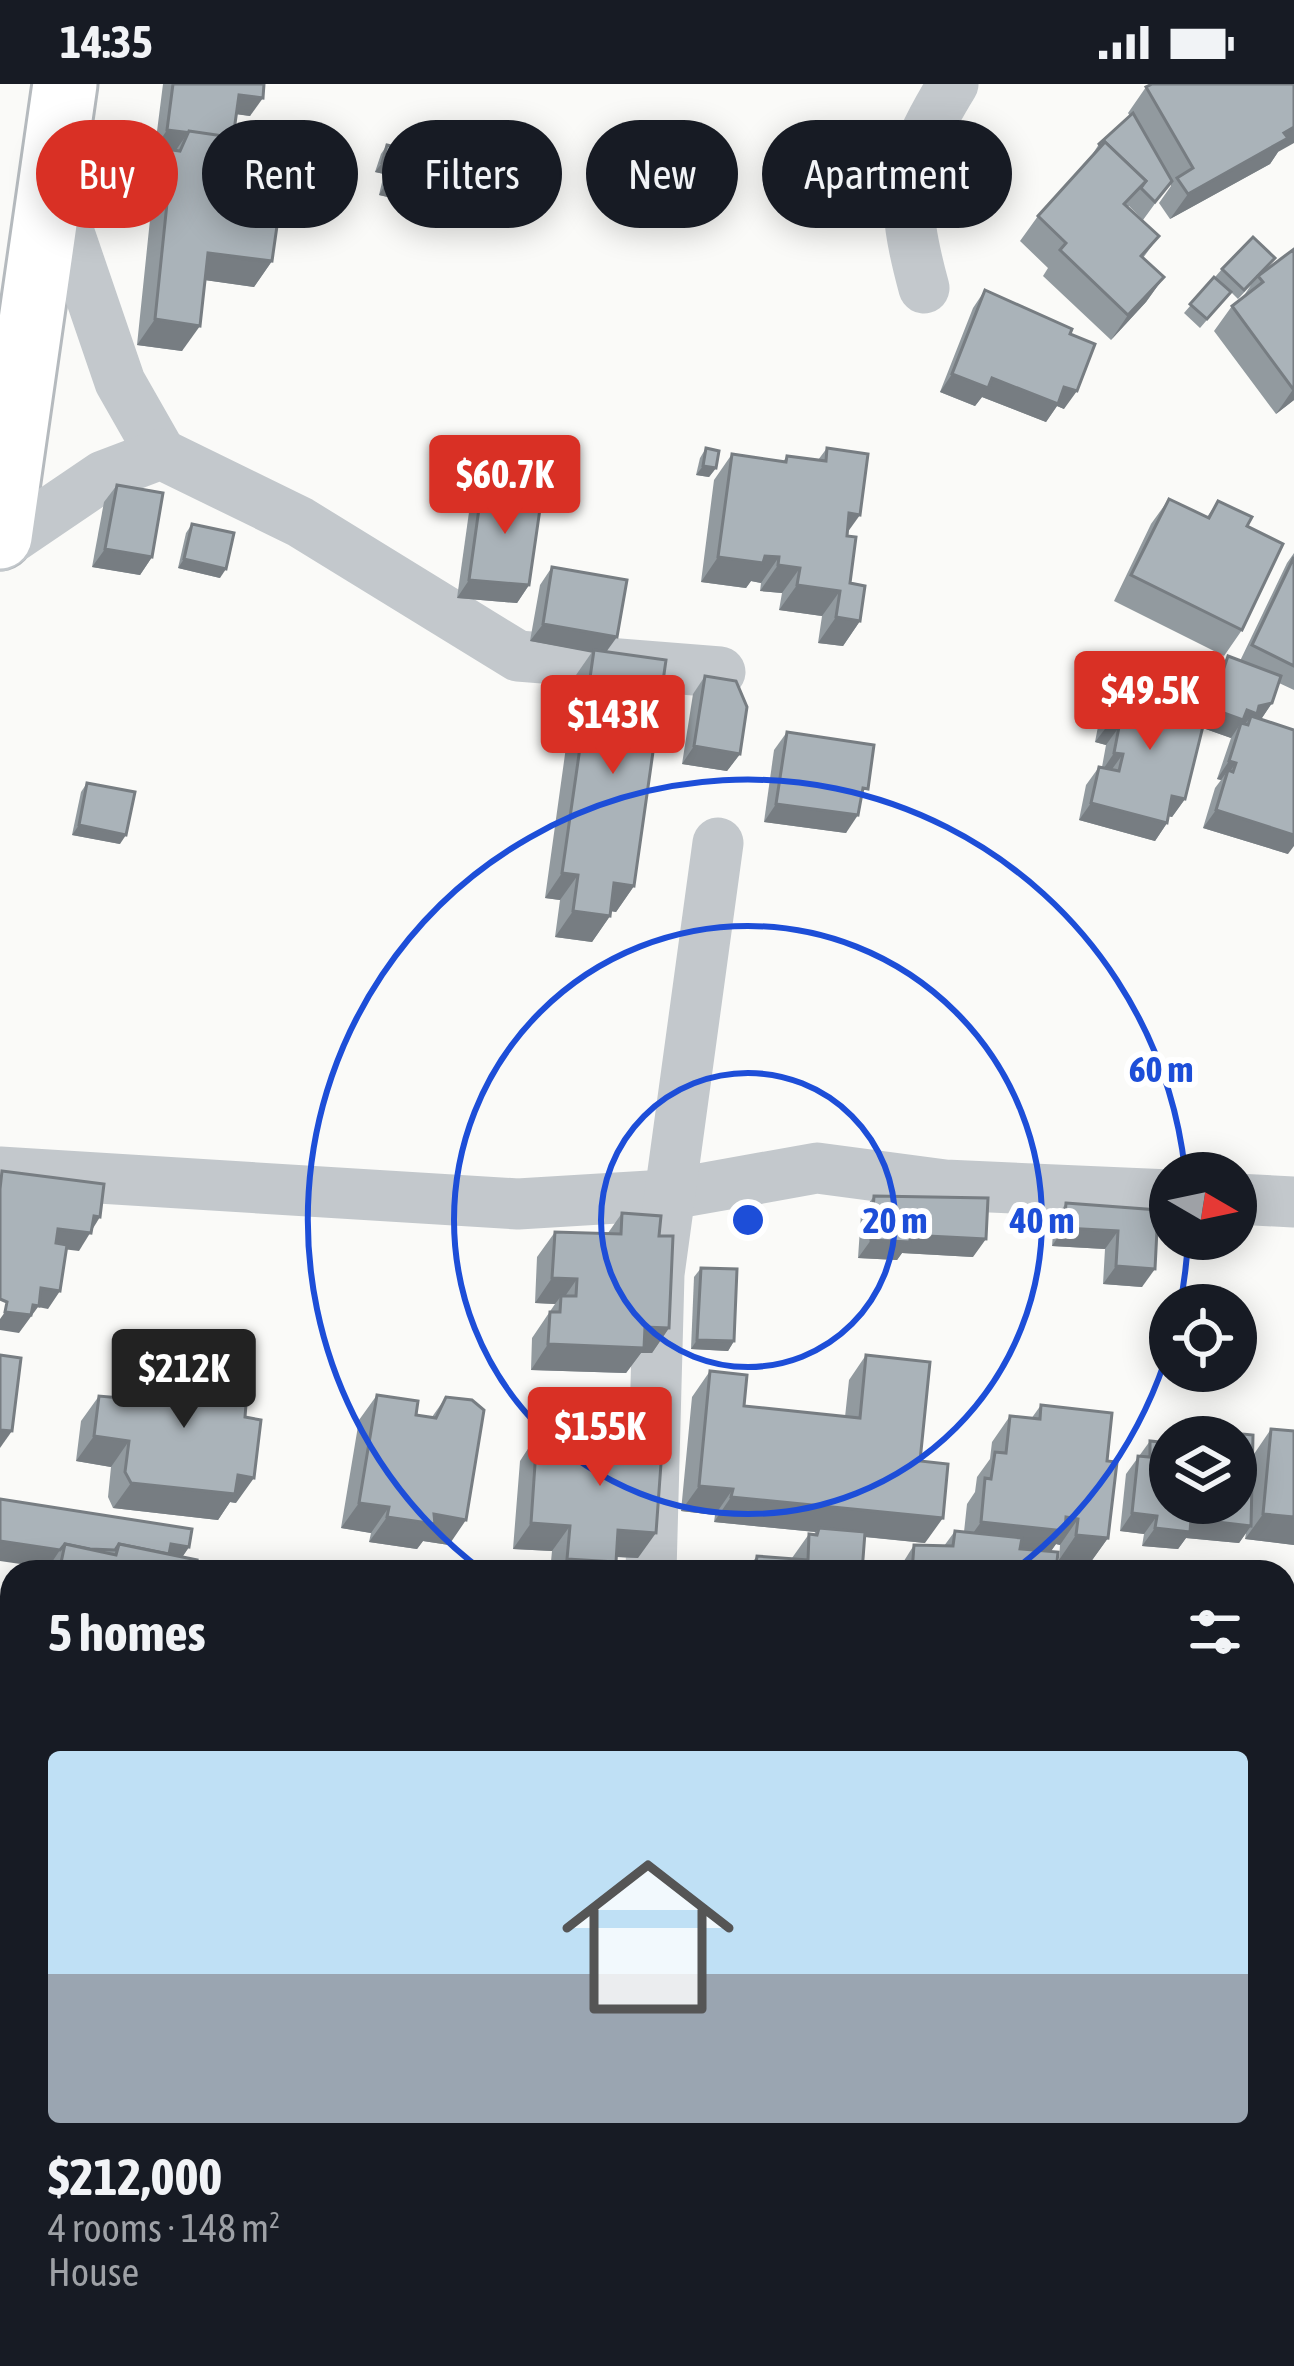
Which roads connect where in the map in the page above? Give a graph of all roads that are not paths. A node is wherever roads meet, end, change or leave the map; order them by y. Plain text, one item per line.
1 (65, 84) edge
2 (953, 84) edge
3 (60, 120) edge
4 (45, 228) edge
5 (68, 228) edge
6 (924, 288) dead end
7 (161, 454) junction
8 (0, 537) edge
9 (0, 546) edge
10 (720, 672) dead end
11 (718, 843) dead end
12 (0, 1172) edge
13 (666, 1195) junction
14 (1149, 1195) edge
15 (1257, 1200) edge
16 (1294, 1202) edge
17 (651, 1560) edge

1 - 3 main road
2 - 6 street
4 - 8 main road
5 - 7 street
7 - 9 street
7 - 10 street
11 - 13 street
12 - 13 street
13 - 14 street
13 - 17 street
15 - 16 street

